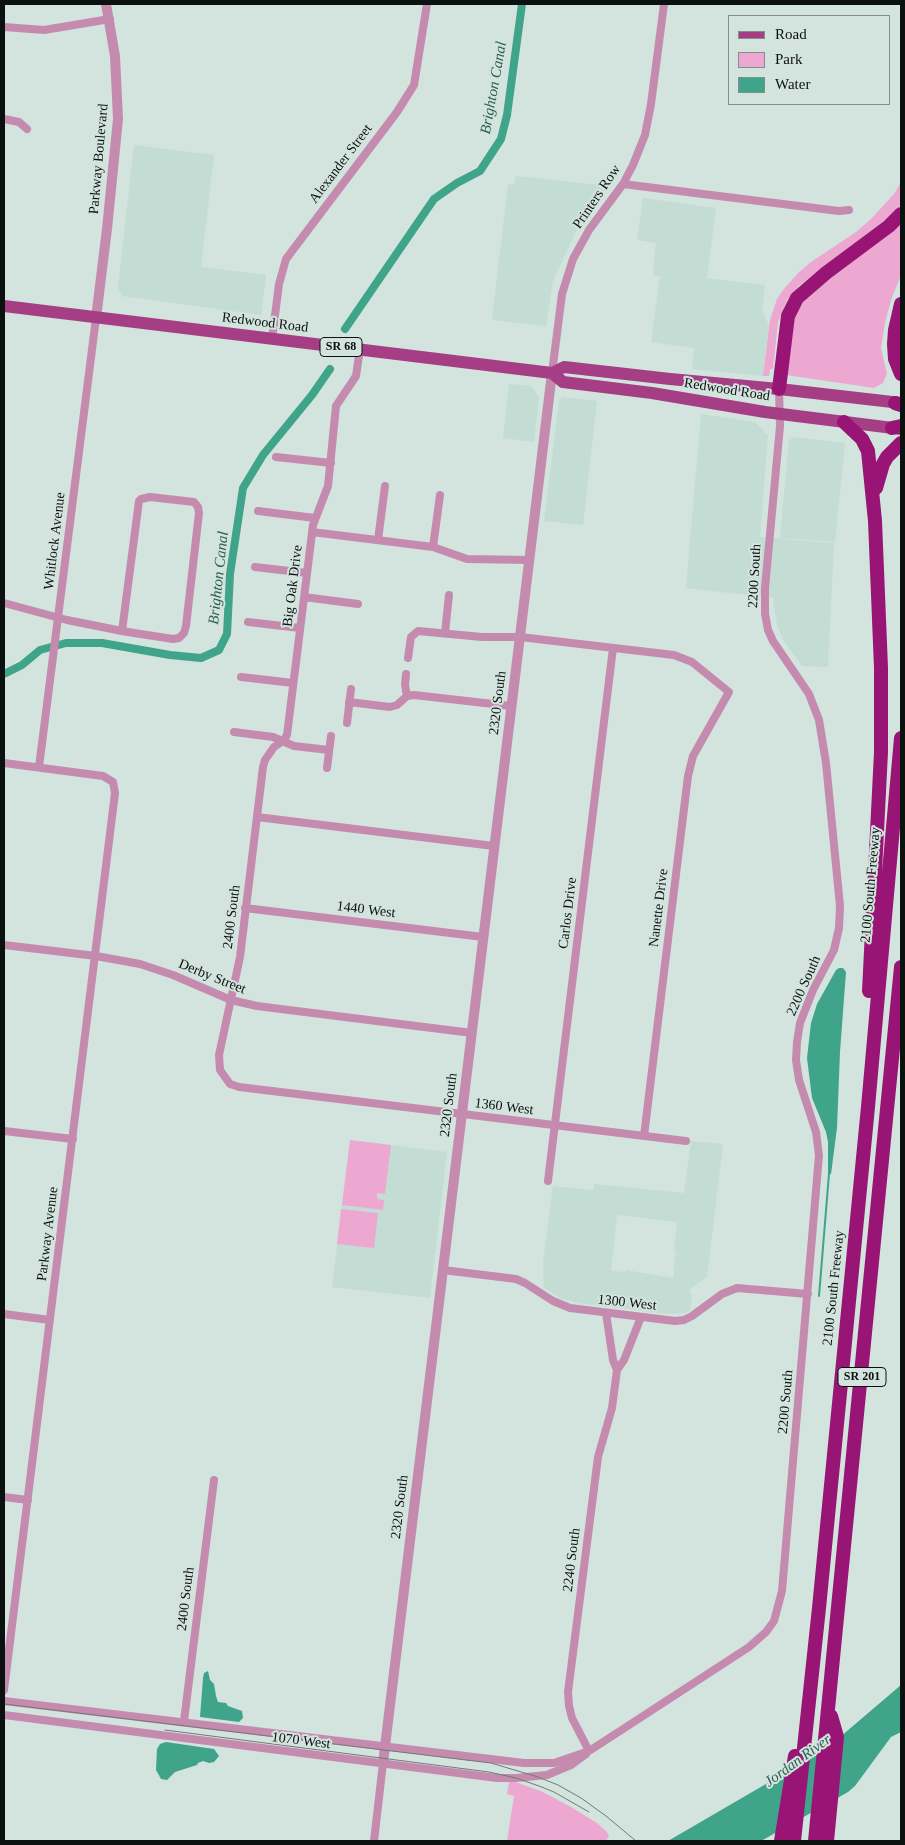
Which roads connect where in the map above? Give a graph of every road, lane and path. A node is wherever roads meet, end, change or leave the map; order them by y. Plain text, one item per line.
1 (106, 4) edge
2 (427, 4) edge
3 (664, 4) edge
4 (110, 19) junction
5 (4, 27) edge
6 (4, 119) edge
7 (27, 129) dead end
8 (623, 184) junction
9 (849, 210) dead end
10 (901, 214) edge
11 (901, 304) edge
12 (4, 306) edge
13 (96, 318) junction
14 (272, 339) junction
15 (360, 349) junction
16 (552, 373) junction
17 (901, 374) edge
18 (780, 389) junction
19 (899, 404) edge
20 (780, 414) junction
21 (844, 422) junction
22 (898, 427) edge
23 (901, 443) edge
24 (276, 457) dead end
25 (331, 463) junction
26 (385, 486) dead end
27 (440, 495) dead end
28 (258, 510) dead end
29 (315, 518) junction
30 (875, 521) junction
31 (312, 532) junction
32 (378, 540) junction
33 (433, 547) junction
34 (529, 560) junction
35 (256, 566) dead end
36 (307, 573) junction
37 (449, 596) dead end
38 (304, 597) junction
39 (4, 603) edge
40 (358, 604) dead end
41 (58, 618) junction
42 (248, 622) dead end
43 (300, 628) junction
44 (122, 631) junction
45 (445, 633) junction
46 (520, 637) junction
47 (612, 648) junction
48 (408, 658) dead end
49 (406, 674) dead end
50 (241, 677) dead end
51 (293, 683) junction
52 (351, 689) dead end
53 (407, 696) junction
54 (349, 702) junction
55 (511, 706) junction
56 (347, 723) dead end
57 (234, 732) dead end
58 (331, 736) dead end
59 (901, 738) edge
60 (283, 741) junction
61 (330, 750) junction
62 (4, 762) edge
63 (39, 767) junction
64 (327, 768) dead end
65 (257, 816) junction
66 (494, 846) junction
67 (245, 908) junction
68 (483, 937) junction
69 (4, 945) edge
70 (96, 956) junction
71 (901, 968) edge
72 (231, 1000) junction
73 (901, 1013) edge
74 (472, 1033) junction
75 (894, 1045) junction
76 (230, 1084) joint
77 (462, 1114) junction
78 (555, 1126) junction
79 (4, 1131) edge
80 (644, 1136) junction
81 (73, 1139) junction
82 (686, 1141) dead end
83 (863, 1152) junction
84 (548, 1181) dead end
85 (443, 1270) junction
86 (808, 1294) junction
87 (606, 1313) junction
88 (4, 1314) edge
89 (641, 1317) junction
90 (50, 1320) junction
91 (617, 1370) junction
92 (214, 1480) dead end
93 (4, 1497) edge
94 (28, 1500) junction
95 (766, 1632) joint
96 (5, 1677) edge
97 (4, 1690) edge
98 (4, 1701) edge
99 (829, 1708) junction
100 (4, 1715) edge
101 (184, 1721) junction
102 (801, 1744) junction
103 (386, 1746) junction
104 (589, 1751) junction
105 (383, 1763) junction
106 (816, 1835) edge
107 (786, 1840) edge
108 (374, 1841) edge
109 (827, 1841) edge

1 - 4 street, Parkway Boulevard
2 - 14 street, Alexander Street
3 - 8 street, Printers Row
4 - 5 street
4 - 13 street, Parkway Boulevard
6 - 7 street
8 - 9 street
8 - 16 street, Printers Row
10 - 18 highway
11 - 17 highway
12 - 13 main road, Redwood Road / SR 68
13 - 14 main road, Redwood Road / SR 68
13 - 41 street, Whitlock Avenue
14 - 15 main road, Redwood Road / SR 68
15 - 16 main road, Redwood Road / SR 68
15 - 25 street, Big Oak Drive
16 - 18 main road, Redwood Road / SR 68
16 - 20 main road, Redwood Road / SR 68
16 - 34 street, 2320 South
18 - 19 main road, Redwood Road / SR 68
18 - 20 street, 2200 South
20 - 21 main road, Redwood Road / SR 68
20 - 86 street, 2200 South
21 - 22 main road, Redwood Road / SR 68
21 - 30 highway
23 - 30 highway
24 - 25 street
25 - 29 street, Big Oak Drive
26 - 32 street
27 - 33 street
28 - 29 street
29 - 31 street, Big Oak Drive
30 - 83 highway
31 - 32 street
31 - 36 street, Big Oak Drive
32 - 33 street
33 - 34 street
34 - 46 street, 2320 South
35 - 36 street
36 - 38 street, Big Oak Drive
37 - 45 street
38 - 40 street
38 - 43 street, Big Oak Drive
39 - 41 street
41 - 44 street
41 - 63 street, Whitlock Avenue
42 - 43 street
43 - 51 street, Big Oak Drive
44 - 44 street
45 - 46 street
45 - 48 street
46 - 47 street
46 - 55 street, 2320 South
47 - 78 street, Carlos Drive
47 - 80 street, Nanette Drive
49 - 53 street
50 - 51 street
51 - 60 street, Big Oak Drive
52 - 54 street
53 - 54 street
53 - 55 street
54 - 56 street
55 - 66 street, 2320 South
57 - 60 street
58 - 61 street
59 - 83 highway, 2100 South Freeway / SR 201
60 - 61 street
60 - 65 street, 2400 South
61 - 64 street
62 - 63 street
63 - 70 street, Parkway Avenue
65 - 66 street
65 - 67 street, 2400 South
66 - 68 street, 2320 South
67 - 68 street, 1440 West
67 - 72 street, 2400 South
68 - 74 street, 2320 South
69 - 70 street, Derby Street
70 - 72 street, Derby Street
70 - 81 street, Parkway Avenue
71 - 75 highway, SR 201
72 - 74 street, Derby Street
72 - 76 street, 2400 South
73 - 75 highway
74 - 77 street, 2320 South
75 - 99 highway, SR 201
76 - 77 street, 1360 West
77 - 78 street, 1360 West
77 - 85 street, 2320 South
78 - 80 street, 1360 West
78 - 84 street, Carlos Drive
79 - 81 street
80 - 82 street, 1360 West
81 - 90 street, Parkway Avenue
83 - 102 highway, 2100 South Freeway / SR 201
85 - 87 street, 1300 West
85 - 103 street, 2320 South
86 - 89 street, 1300 West
86 - 95 street, 2200 South
87 - 89 street, 1300 West
87 - 91 street, 2240 South
88 - 90 street
89 - 91 street, 2240 South
90 - 94 street, Parkway Avenue
91 - 104 street, 2240 South
92 - 101 street, 2400 South
93 - 94 street
94 - 96 street, Parkway Avenue
95 - 104 street, 1070 West
96 - 97 street, Parkway Avenue
98 - 101 street, 1070 West
99 - 106 highway, SR 201
99 - 109 highway
100 - 105 street, 1070 West
101 - 103 street, 1070 West
102 - 107 highway
102 - 107 highway
103 - 104 street, 1070 West
103 - 105 street, 2320 South
104 - 105 street, 1070 West
105 - 108 street, 2320 South

